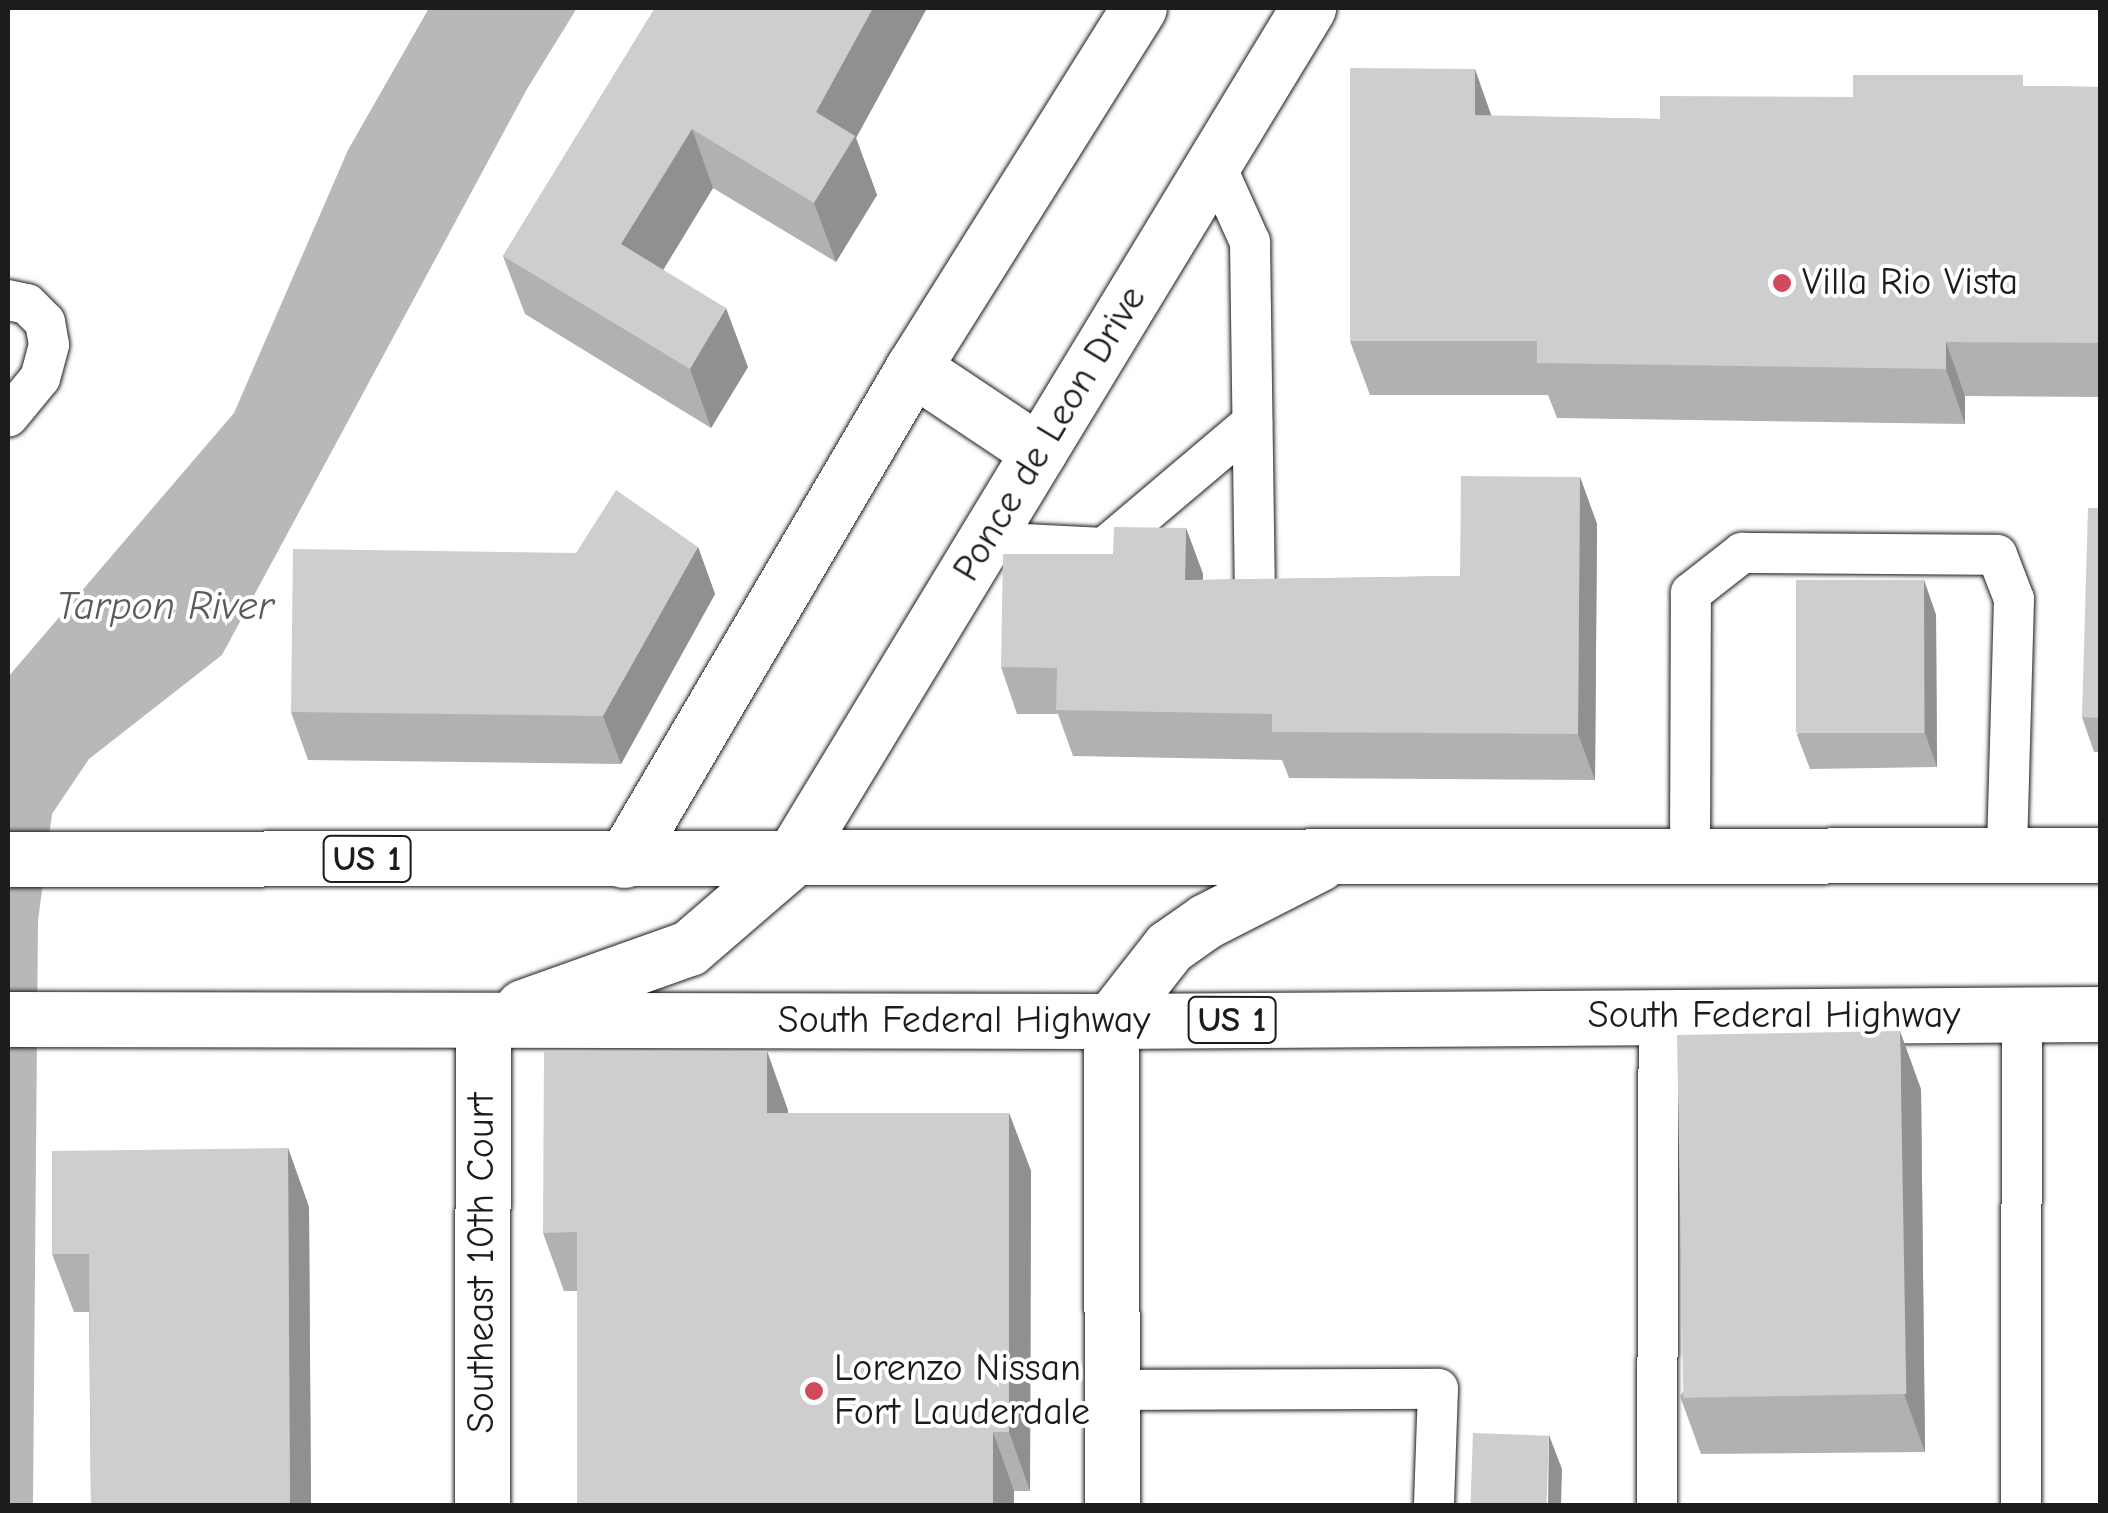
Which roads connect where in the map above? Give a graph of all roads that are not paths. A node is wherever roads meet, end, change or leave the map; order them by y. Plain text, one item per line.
1 (1139, 8) edge
2 (1308, 8) edge
3 (1214, 162) junction
4 (8, 300) edge
5 (913, 368) junction
6 (8, 417) edge
7 (1252, 423) junction
8 (1038, 452) junction
9 (984, 542) junction
10 (1255, 598) edge
11 (2100, 855) edge
12 (1690, 856) junction
13 (2008, 856) junction
14 (1330, 858) junction
15 (8, 859) edge
16 (624, 860) junction
17 (791, 860) junction
18 (2022, 1014) junction
19 (2100, 1014) edge
20 (1659, 1016) junction
21 (8, 1019) edge
22 (1111, 1021) junction
23 (483, 1022) junction
24 (1112, 1390) junction
25 (482, 1506) edge
26 (1112, 1506) edge
27 (1434, 1506) edge
28 (1657, 1506) edge
29 (2021, 1506) edge

1 - 5 main road
2 - 3 main road, Ponce de Leon Drive
3 - 7 lane
3 - 8 main road, Ponce de Leon Drive
4 - 6 lane
5 - 8 main road
5 - 16 main road
7 - 9 lane
7 - 10 lane
8 - 9 main road, Ponce de Leon Drive
9 - 17 main road, Ponce de Leon Drive
11 - 13 main road, US 1
12 - 13 main road, US 1
12 - 13 lane
12 - 14 main road, US 1
14 - 17 main road, US 1
14 - 22 main road
15 - 16 main road, US 1
16 - 17 main road, US 1
17 - 23 main road, Ponce de Leon Drive
18 - 19 main road, South Federal Highway / US 1
18 - 20 main road, South Federal Highway / US 1
18 - 29 lane
20 - 22 main road, South Federal Highway / US 1
20 - 28 lane
21 - 23 main road, South Federal Highway / US 1
22 - 23 main road, South Federal Highway / US 1
22 - 24 main road
23 - 25 main road, Southeast 10th Court
24 - 26 main road
24 - 27 lane

